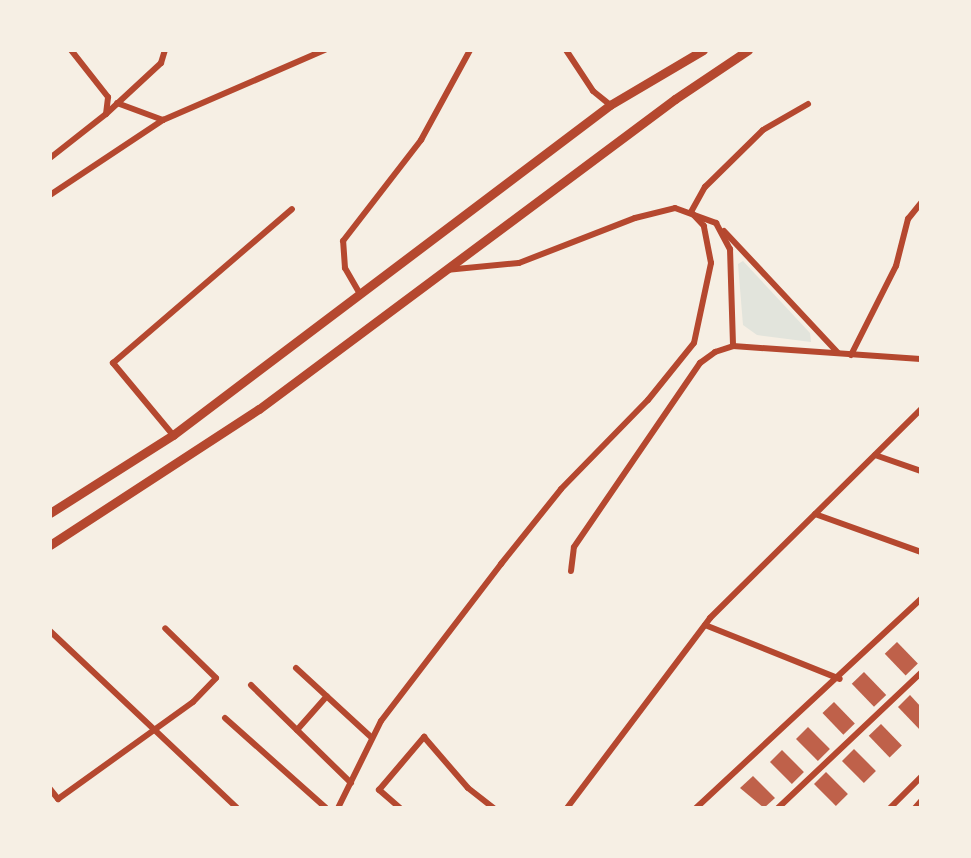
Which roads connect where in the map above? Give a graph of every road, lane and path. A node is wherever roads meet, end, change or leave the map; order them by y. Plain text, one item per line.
1 (71, 50) edge
2 (165, 50) edge
3 (324, 50) edge
4 (470, 50) edge
5 (566, 50) edge
6 (703, 50) edge
7 (748, 50) edge
8 (117, 103) junction
9 (808, 104) dead end
10 (610, 105) junction
11 (106, 114) junction
12 (164, 120) junction
13 (50, 158) edge
14 (50, 195) edge
15 (921, 203) edge
16 (292, 209) dead end
17 (691, 212) junction
18 (908, 218) junction
19 (921, 218) edge
20 (716, 222) junction
21 (444, 270) junction
22 (360, 294) junction
23 (734, 346) junction
24 (839, 354) junction
25 (851, 355) junction
26 (921, 359) edge
27 (921, 409) edge
28 (174, 436) junction
29 (875, 454) junction
30 (921, 471) edge
31 (50, 514) edge
32 (815, 514) junction
33 (50, 545) edge
34 (921, 552) edge
35 (570, 571) dead end
36 (921, 599) edge
37 (706, 625) junction
38 (165, 628) dead end
39 (50, 631) edge
40 (296, 668) dead end
41 (921, 673) edge
42 (840, 679) junction
43 (251, 685) dead end
44 (327, 696) junction
45 (225, 718) dead end
46 (297, 730) junction
47 (153, 731) junction
48 (372, 738) junction
49 (921, 777) edge
50 (351, 783) junction
51 (50, 789) edge
52 (58, 799) junction
53 (921, 801) edge
54 (340, 807) edge
55 (67, 808) edge
56 (237, 808) edge
57 (326, 808) edge
58 (400, 808) edge
59 (494, 808) edge
60 (567, 808) edge
61 (696, 808) edge
62 (778, 808) edge
63 (890, 808) edge
64 (915, 808) edge

1 - 11 street
2 - 8 street
3 - 12 street
4 - 22 street
5 - 10 street
6 - 10 main road
7 - 21 main road
8 - 11 street
8 - 12 street
9 - 17 street
10 - 22 main road
11 - 13 street
12 - 14 street
15 - 18 street
16 - 28 street
17 - 20 street
17 - 21 street
17 - 48 street
18 - 19 street
18 - 25 street
20 - 23 street
20 - 24 street
21 - 33 main road
22 - 28 main road
23 - 24 street
23 - 35 street
24 - 25 street
25 - 26 street
27 - 29 street
28 - 31 main road
29 - 30 street
29 - 32 street
32 - 34 street
32 - 37 street
36 - 42 street
37 - 42 street
37 - 60 street
38 - 47 street
39 - 47 street
40 - 44 street
41 - 62 street
42 - 61 street
43 - 46 street
44 - 46 street
44 - 48 street
45 - 57 street
46 - 50 street
47 - 52 street
47 - 56 street
48 - 50 street
49 - 63 street
50 - 54 street
51 - 52 street
52 - 55 street
53 - 64 street
58 - 59 street

